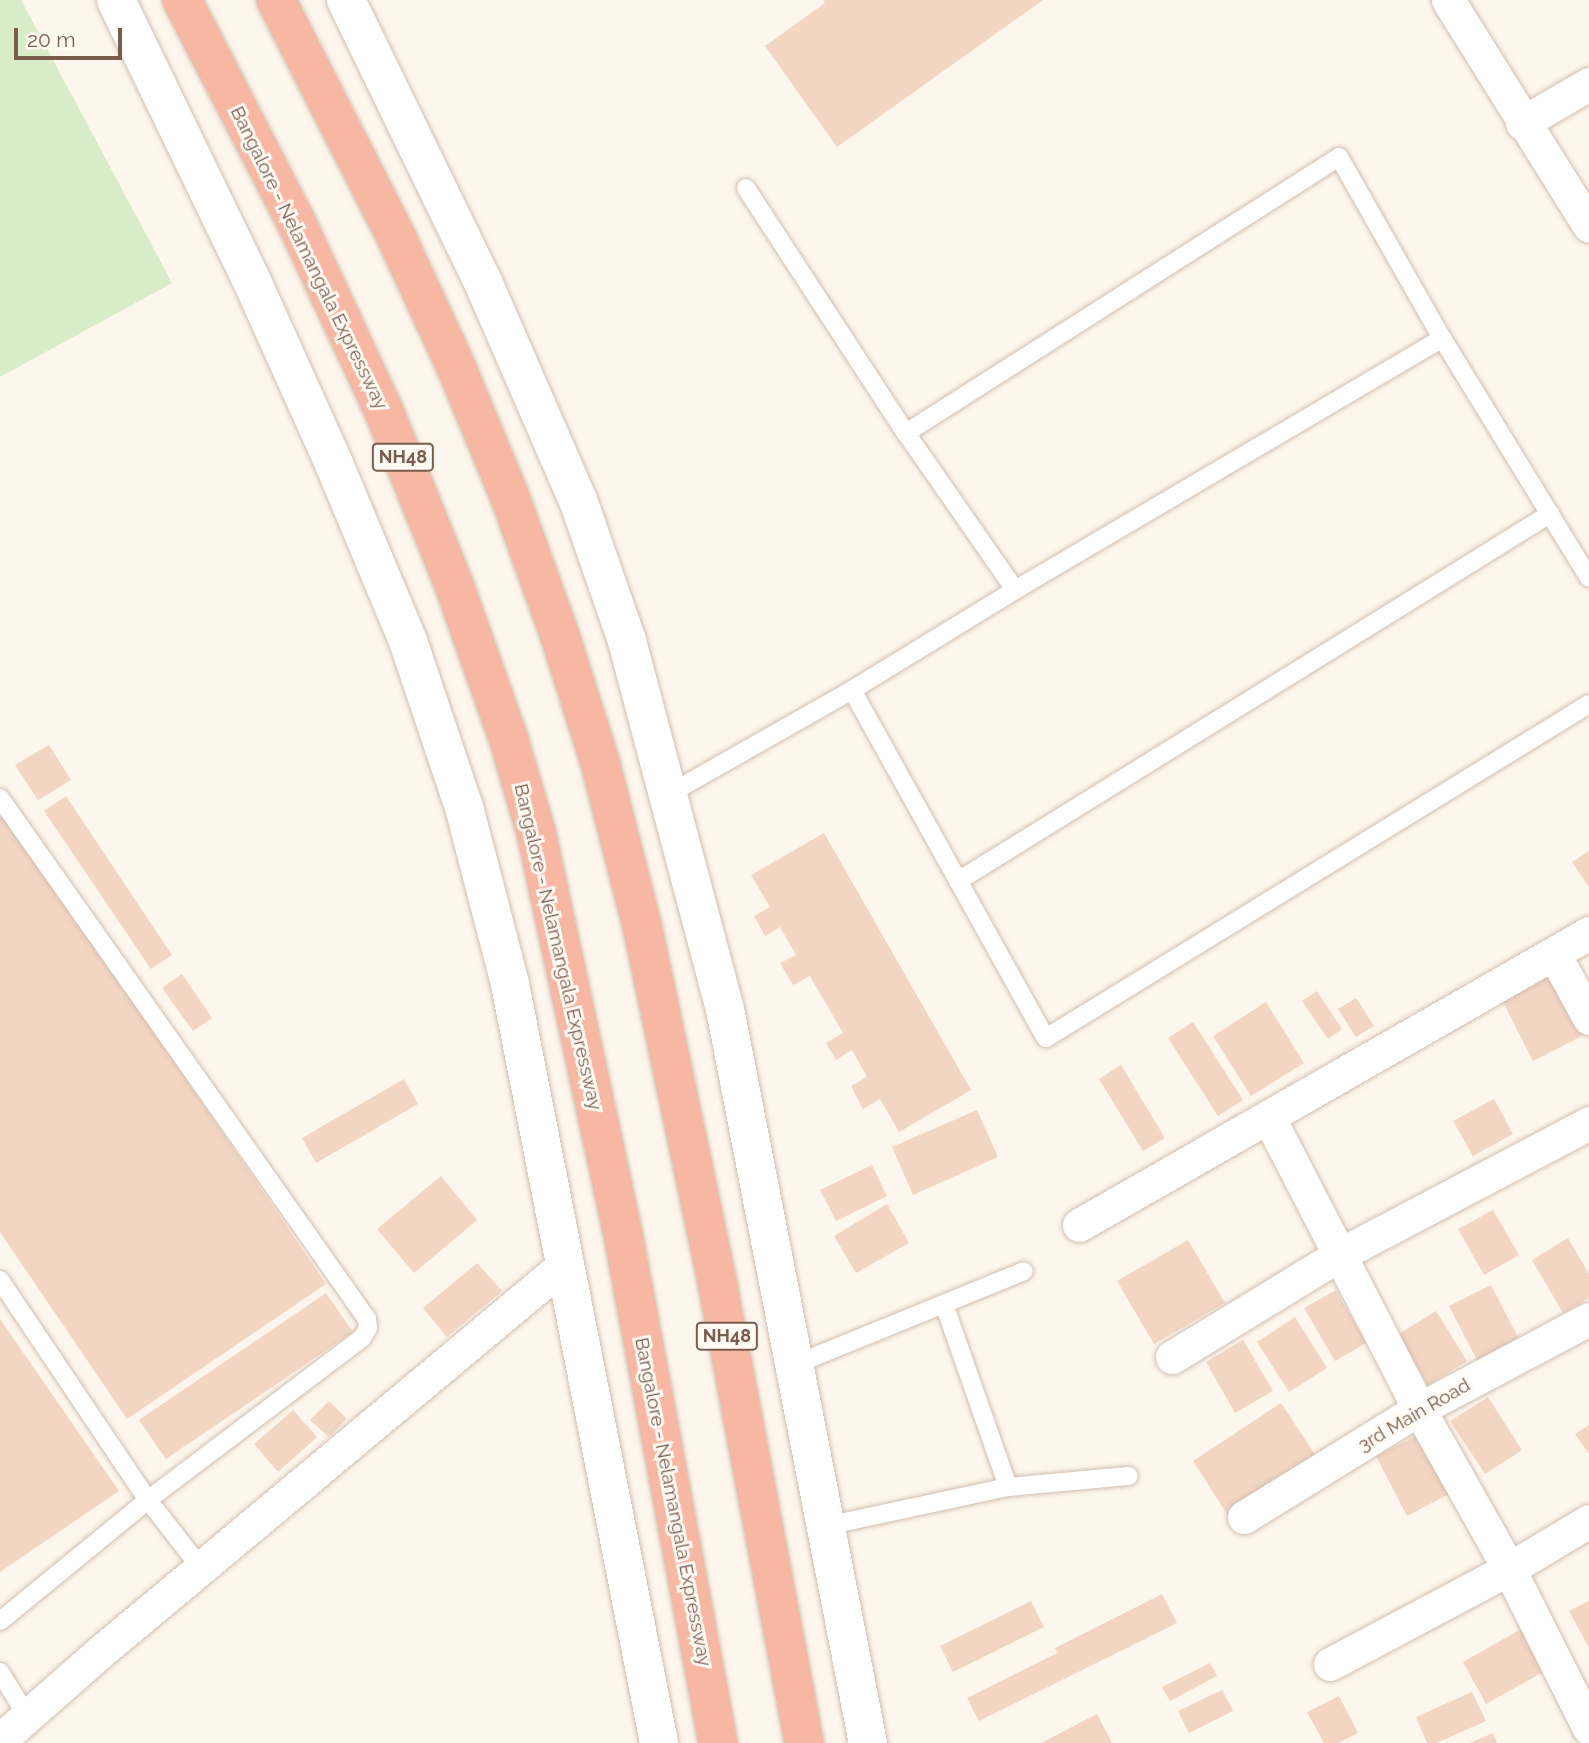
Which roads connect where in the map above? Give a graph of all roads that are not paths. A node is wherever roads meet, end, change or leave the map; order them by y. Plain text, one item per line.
1 (116, 0) edge
2 (182, 0) edge
3 (276, 0) edge
4 (346, 0) edge
5 (1448, 0) edge
6 (1589, 84) edge
7 (1522, 123) junction
8 (746, 188) dead end
9 (1589, 226) edge
10 (1442, 338) junction
11 (906, 433) junction
12 (1550, 514) junction
13 (1589, 578) edge
14 (1014, 590) junction
15 (852, 690) junction
16 (1589, 704) edge
17 (669, 794) junction
18 (0, 798) edge
19 (958, 881) junction
20 (1589, 933) edge
21 (1554, 954) junction
22 (1589, 1018) edge
23 (1269, 1118) junction
24 (1589, 1123) edge
25 (1079, 1225) dead end
26 (1339, 1255) junction
27 (565, 1264) junction
28 (1024, 1271) dead end
29 (0, 1280) edge
30 (944, 1304) junction
31 (1589, 1319) edge
32 (1172, 1357) dead end
33 (794, 1365) junction
34 (1419, 1409) junction
35 (1129, 1476) dead end
36 (1008, 1487) junction
37 (148, 1500) junction
38 (1244, 1517) dead end
39 (1589, 1521) edge
40 (826, 1526) junction
41 (201, 1568) junction
42 (1509, 1569) junction
43 (0, 1622) edge
44 (1330, 1664) dead end
45 (0, 1672) edge
46 (27, 1716) junction
47 (1589, 1728) edge
48 (0, 1740) edge
49 (659, 1743) edge
50 (718, 1743) edge
51 (804, 1743) edge
52 (868, 1743) edge

1 - 27 street
2 - 50 highway, Bangalore - Nelamangala Expressway / NH48
3 - 51 highway, NH48
4 - 17 street
5 - 7 street
6 - 7 street
7 - 9 street
8 - 11 lane
10 - 11 lane
10 - 12 lane
10 - 14 lane
11 - 14 lane
12 - 13 lane
12 - 19 lane
14 - 15 lane
15 - 17 lane
15 - 19 lane
16 - 19 lane
17 - 33 street
18 - 37 lane
20 - 21 street
21 - 22 street
21 - 23 street
23 - 25 street
23 - 26 street
24 - 26 street
26 - 32 street
26 - 34 street
27 - 41 street
27 - 49 street
28 - 30 lane
29 - 37 lane
30 - 33 lane
30 - 36 lane
31 - 34 street, 3rd Main Road
33 - 40 street
34 - 38 street, 3rd Main Road
34 - 42 street
35 - 36 lane
36 - 40 lane
37 - 41 lane
37 - 43 lane
39 - 42 street
40 - 52 street
41 - 46 street
42 - 44 street
42 - 47 street
45 - 46 lane
46 - 48 street

